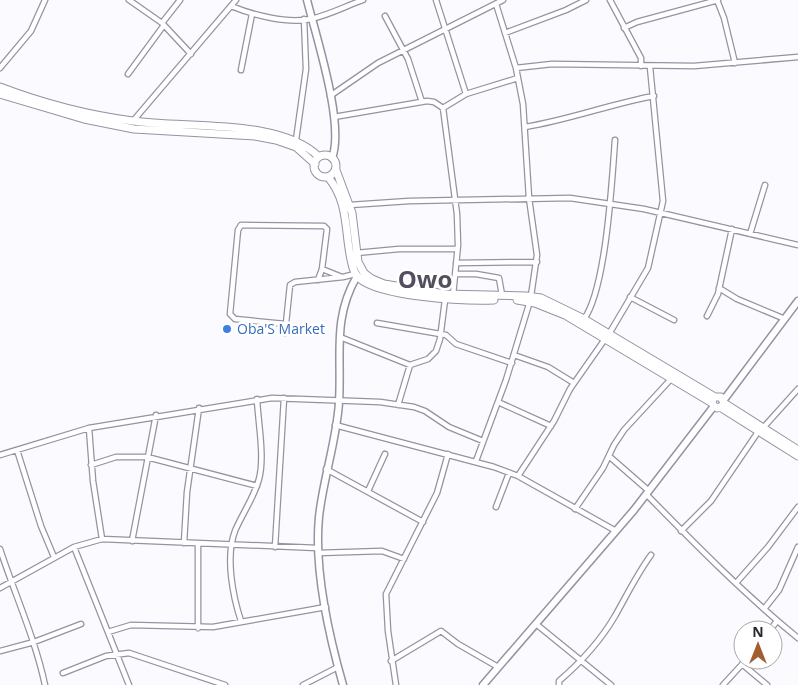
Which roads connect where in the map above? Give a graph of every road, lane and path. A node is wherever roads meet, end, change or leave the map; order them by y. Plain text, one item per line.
1 (45, 0) edge
2 (128, 0) edge
3 (180, 0) edge
4 (236, 0) edge
5 (307, 0) edge
6 (363, 0) edge
7 (436, 0) edge
8 (586, 0) edge
9 (610, 0) edge
10 (717, 0) edge
11 (352, 2) edge
12 (499, 2) edge
13 (231, 6) junction
14 (252, 14) junction
15 (385, 16) dead end
16 (312, 18) junction
17 (304, 19) junction
18 (163, 24) junction
19 (624, 28) junction
20 (446, 29) junction
21 (505, 34) junction
22 (403, 50) junction
23 (191, 54) junction
24 (798, 57) edge
25 (735, 63) junction
26 (641, 66) junction
27 (650, 67) junction
28 (0, 68) edge
29 (516, 68) junction
30 (241, 70) dead end
31 (128, 74) dead end
32 (518, 78) junction
33 (0, 87) edge
34 (0, 94) edge
35 (466, 94) junction
36 (330, 96) junction
37 (654, 96) junction
38 (422, 102) junction
39 (443, 108) junction
40 (334, 117) junction
41 (130, 124) junction
42 (525, 128) junction
43 (296, 140) junction
44 (615, 140) dead end
45 (331, 154) junction
46 (317, 160) junction
47 (336, 170) junction
48 (328, 177) junction
49 (765, 185) dead end
50 (530, 198) junction
51 (456, 200) junction
52 (609, 202) junction
53 (350, 205) junction
54 (661, 213) junction
55 (732, 230) junction
56 (750, 234) junction
57 (798, 245) edge
58 (457, 249) junction
59 (356, 253) junction
60 (537, 262) junction
61 (456, 263) junction
62 (322, 268) junction
63 (455, 274) junction
64 (356, 275) junction
65 (343, 277) junction
66 (318, 280) junction
67 (719, 288) junction
68 (453, 294) junction
69 (435, 295) junction
70 (502, 295) junction
71 (630, 297) junction
72 (530, 299) junction
73 (444, 300) junction
74 (798, 301) edge
75 (707, 316) dead end
76 (584, 319) junction
77 (785, 319) junction
78 (674, 320) dead end
79 (377, 323) dead end
80 (285, 324) junction
81 (284, 332) dead end
82 (441, 334) junction
83 (340, 337) junction
84 (607, 337) junction
85 (514, 354) junction
86 (512, 362) junction
87 (410, 365) junction
88 (671, 379) junction
89 (574, 383) junction
90 (798, 389) edge
91 (284, 398) junction
92 (257, 399) junction
93 (719, 401) junction
94 (339, 402) junction
95 (498, 402) junction
96 (398, 405) junction
97 (199, 408) junction
98 (156, 415) junction
99 (335, 426) junction
100 (551, 426) junction
101 (89, 428) junction
102 (760, 430) junction
103 (483, 441) junction
104 (17, 450) junction
105 (798, 450) edge
106 (385, 454) dead end
107 (448, 454) junction
108 (0, 455) edge
109 (798, 456) edge
110 (147, 457) junction
111 (610, 457) junction
112 (476, 461) junction
113 (91, 465) junction
114 (192, 468) junction
115 (326, 469) junction
116 (509, 473) junction
117 (518, 476) junction
118 (257, 486) junction
119 (368, 491) junction
120 (647, 493) junction
121 (496, 507) dead end
122 (798, 507) edge
123 (575, 509) junction
124 (423, 522) junction
125 (616, 531) junction
126 (681, 531) junction
127 (102, 539) junction
128 (132, 541) junction
129 (184, 544) junction
130 (198, 544) junction
131 (232, 545) junction
132 (74, 547) junction
133 (275, 547) junction
134 (798, 547) edge
135 (0, 549) edge
136 (317, 550) junction
137 (651, 555) dead end
138 (54, 557) junction
139 (404, 559) junction
140 (12, 581) junction
141 (736, 583) junction
142 (0, 588) edge
143 (326, 607) junction
144 (764, 609) junction
145 (776, 620) edge
146 (241, 621) junction
147 (81, 624) dead end
148 (536, 624) junction
149 (783, 626) edge
150 (198, 628) junction
151 (108, 632) junction
152 (798, 638) edge
153 (34, 642) junction
154 (0, 651) edge
155 (117, 653) junction
156 (391, 661) junction
157 (581, 661) junction
158 (338, 667) junction
159 (498, 667) junction
160 (737, 670) edge
161 (752, 670) edge
162 (63, 672) dead end
163 (205, 678) junction
164 (45, 685) edge
165 (129, 685) edge
166 (202, 685) edge
167 (225, 685) edge
168 (302, 685) edge
169 (343, 685) edge
170 (396, 685) edge
171 (483, 685) edge
172 (559, 685) edge
173 (611, 685) edge
174 (724, 685) edge
175 (766, 685) edge

1 - 28 street
2 - 18 street
3 - 18 street
4 - 13 street
5 - 16 street
6 - 11 street
7 - 20 street
8 - 21 street
9 - 19 street
10 - 19 street
10 - 25 street
11 - 16 street
12 - 20 street
12 - 21 street
13 - 14 street
13 - 23 street
14 - 17 street
14 - 30 street
15 - 22 street
16 - 17 street
16 - 36 street
17 - 43 street
18 - 23 street
18 - 31 street
19 - 26 street
20 - 22 street
20 - 35 street
21 - 29 street
22 - 36 street
22 - 38 street
23 - 41 street
24 - 25 street
25 - 27 street
26 - 27 street
26 - 29 street
27 - 37 street
29 - 32 street
32 - 35 street
32 - 42 street
33 - 41 main road
34 - 41 main road
35 - 39 street
36 - 40 street
37 - 42 street
37 - 54 street
38 - 39 street
38 - 40 street
39 - 51 street
40 - 45 street
41 - 43 main road
41 - 46 main road
42 - 50 street
43 - 46 main road
44 - 52 street
45 - 46 main road
45 - 47 main road
46 - 48 main road
47 - 48 main road
47 - 53 main road
48 - 64 main road
49 - 56 street
50 - 51 street
50 - 52 street
50 - 60 street
51 - 53 street
51 - 58 street
52 - 54 street
52 - 76 street
53 - 59 main road
54 - 55 street
54 - 71 street
55 - 56 street
55 - 67 street
56 - 57 street
58 - 59 street
58 - 61 street
59 - 69 main road
60 - 61 street
60 - 72 street
61 - 63 street
62 - 65 street
62 - 66 street
62 - 80 street
63 - 68 street
63 - 70 street
64 - 65 street
64 - 69 main road
64 - 83 street
65 - 66 street
66 - 80 street
67 - 75 street
67 - 77 street
68 - 69 main road
68 - 70 main road
69 - 73 main road
70 - 72 main road
71 - 78 street
71 - 84 street
72 - 73 main road
72 - 76 main road
72 - 84 main road
72 - 85 street
73 - 82 street
74 - 77 street
76 - 84 main road
77 - 93 street
79 - 82 street
80 - 81 street
82 - 86 street
82 - 87 street
83 - 87 street
83 - 94 street
84 - 88 main road
84 - 89 street
84 - 93 main road
85 - 86 street
85 - 89 street
86 - 95 street
87 - 96 street
88 - 93 main road
88 - 111 street
89 - 100 street
90 - 102 street
91 - 92 street
91 - 94 street
91 - 133 street
92 - 97 street
92 - 118 street
93 - 102 main road
93 - 120 street
94 - 96 street
94 - 99 street
95 - 100 street
95 - 103 street
96 - 103 street
97 - 98 street
97 - 114 street
98 - 101 street
98 - 110 street
99 - 107 street
99 - 115 street
100 - 117 street
101 - 104 street
101 - 113 street
102 - 105 main road
102 - 109 main road
102 - 126 street
103 - 112 street
104 - 108 street
104 - 138 street
106 - 119 street
107 - 112 street
107 - 124 street
110 - 113 street
110 - 114 street
110 - 128 street
111 - 120 street
111 - 123 street
112 - 116 street
113 - 127 street
114 - 118 street
114 - 129 street
115 - 119 street
115 - 136 street
116 - 117 street
116 - 121 street
117 - 123 street
118 - 131 street
119 - 124 street
120 - 125 street
120 - 126 street
122 - 141 street
123 - 125 street
124 - 139 street
125 - 148 street
126 - 141 street
127 - 128 street
127 - 132 street
128 - 129 street
129 - 130 street
130 - 131 street
130 - 150 street
131 - 133 street
131 - 146 street
132 - 138 street
132 - 151 street
133 - 136 street
134 - 144 street
135 - 140 street
136 - 139 street
136 - 143 street
137 - 157 street
138 - 140 street
139 - 156 street
140 - 142 street
140 - 153 street
141 - 144 street
143 - 146 street
143 - 158 street
144 - 145 street
146 - 150 street
147 - 153 street
148 - 157 street
148 - 159 street
149 - 152 street
150 - 151 street
151 - 155 street
153 - 154 street
153 - 164 street
155 - 162 street
155 - 163 street
155 - 165 street
156 - 159 street
156 - 170 street
157 - 172 street
157 - 173 street
158 - 168 street
158 - 169 street
159 - 171 street
160 - 174 street
161 - 175 street
163 - 166 street
163 - 167 street

